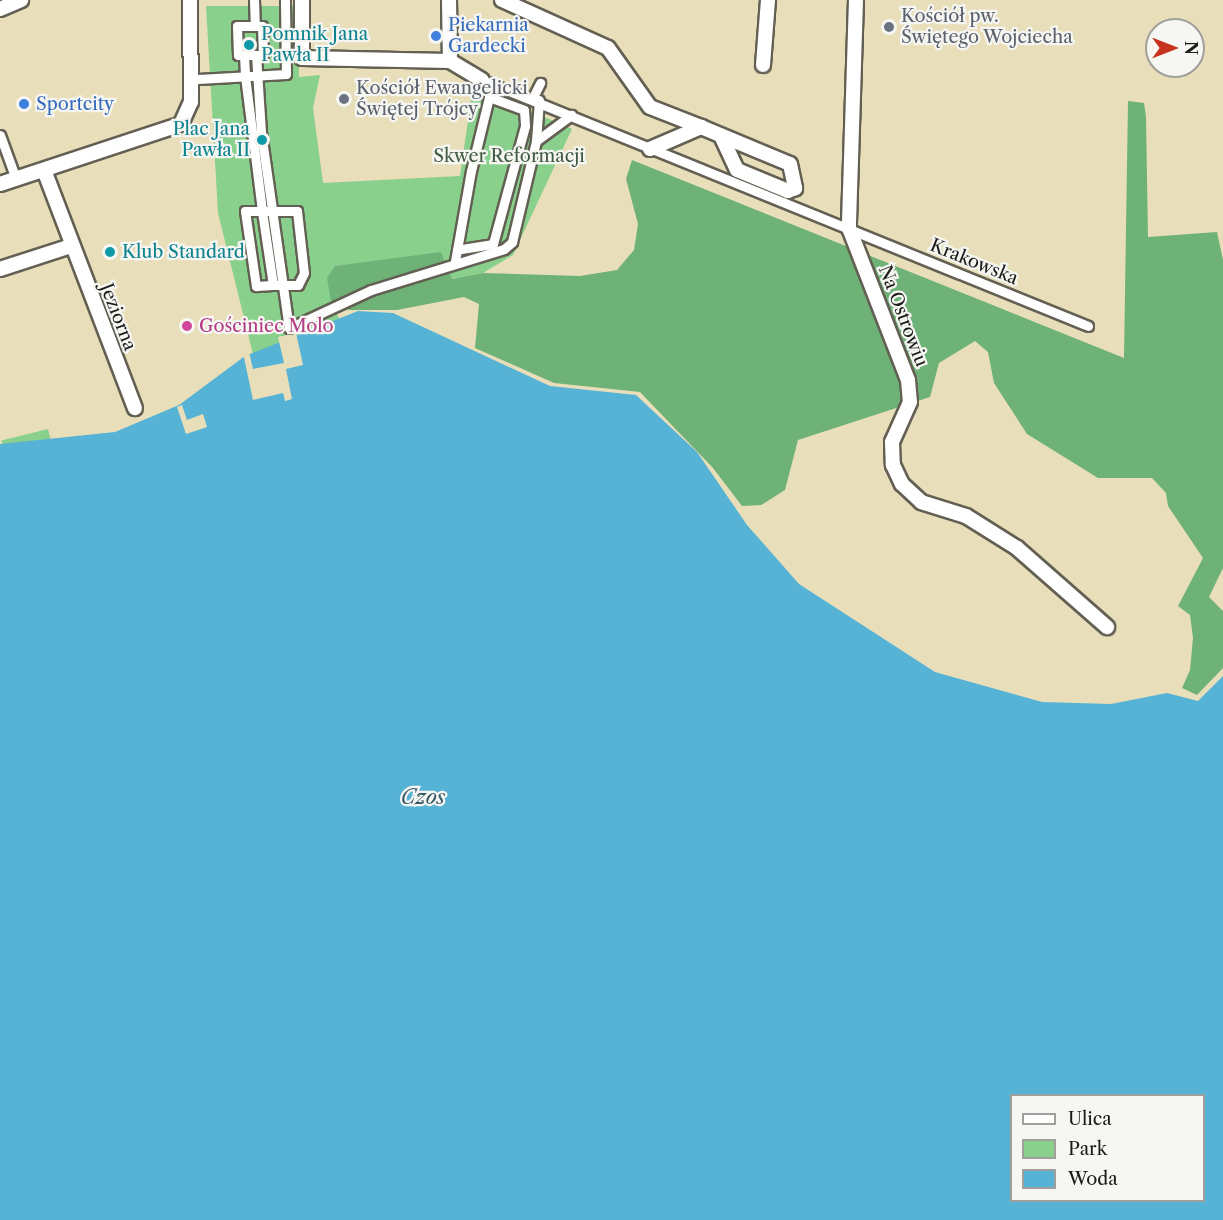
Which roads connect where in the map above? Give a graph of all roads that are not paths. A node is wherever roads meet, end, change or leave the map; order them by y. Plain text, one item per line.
1 (21, 0) edge
2 (190, 0) edge
3 (254, 0) edge
4 (285, 0) edge
5 (302, 0) edge
6 (449, 0) edge
7 (502, 0) edge
8 (510, 0) edge
9 (768, 0) edge
10 (856, 0) edge
11 (0, 9) edge
12 (255, 26) junction
13 (244, 55) junction
14 (256, 55) junction
15 (450, 61) junction
16 (763, 65) dead end
17 (245, 76) junction
18 (256, 76) junction
19 (198, 79) dead end
20 (482, 80) junction
21 (540, 83) dead end
22 (489, 96) junction
23 (536, 98) junction
24 (571, 115) junction
25 (701, 127) junction
26 (0, 135) edge
27 (721, 136) junction
28 (536, 141) junction
29 (650, 149) junction
30 (44, 170) junction
31 (16, 179) junction
32 (0, 184) edge
33 (262, 211) junction
34 (273, 211) junction
35 (849, 228) junction
36 (71, 246) junction
37 (457, 250) junction
38 (455, 261) junction
39 (0, 269) edge
40 (273, 285) junction
41 (284, 285) junction
42 (1088, 326) dead end
43 (135, 408) dead end
44 (1107, 627) dead end

1 - 11 street
2 - 30 street
3 - 12 street
4 - 18 street
5 - 15 street
6 - 15 street
7 - 8 street
8 - 25 street
9 - 16 street
10 - 35 street
12 - 13 street
12 - 14 street
13 - 14 street
13 - 17 street
14 - 18 street
15 - 20 street
17 - 18 street
17 - 19 street
17 - 33 street
18 - 34 street
20 - 22 street
20 - 23 street, Krakowska
21 - 23 street
22 - 37 street
22 - 37 street
23 - 24 street, Krakowska
23 - 28 street
24 - 28 street
24 - 29 street, Krakowska
25 - 27 street
25 - 29 street
26 - 31 street
27 - 27 street
28 - 38 street
29 - 35 street, Krakowska
30 - 31 street
30 - 36 street, Jeziorna
31 - 32 street
33 - 34 street
33 - 40 street
33 - 40 street
34 - 41 street
34 - 41 street
35 - 42 street, Krakowska
35 - 44 street, Na Ostrowiu
36 - 39 street
36 - 43 street, Jeziorna
37 - 38 street
38 - 41 street
40 - 41 street

